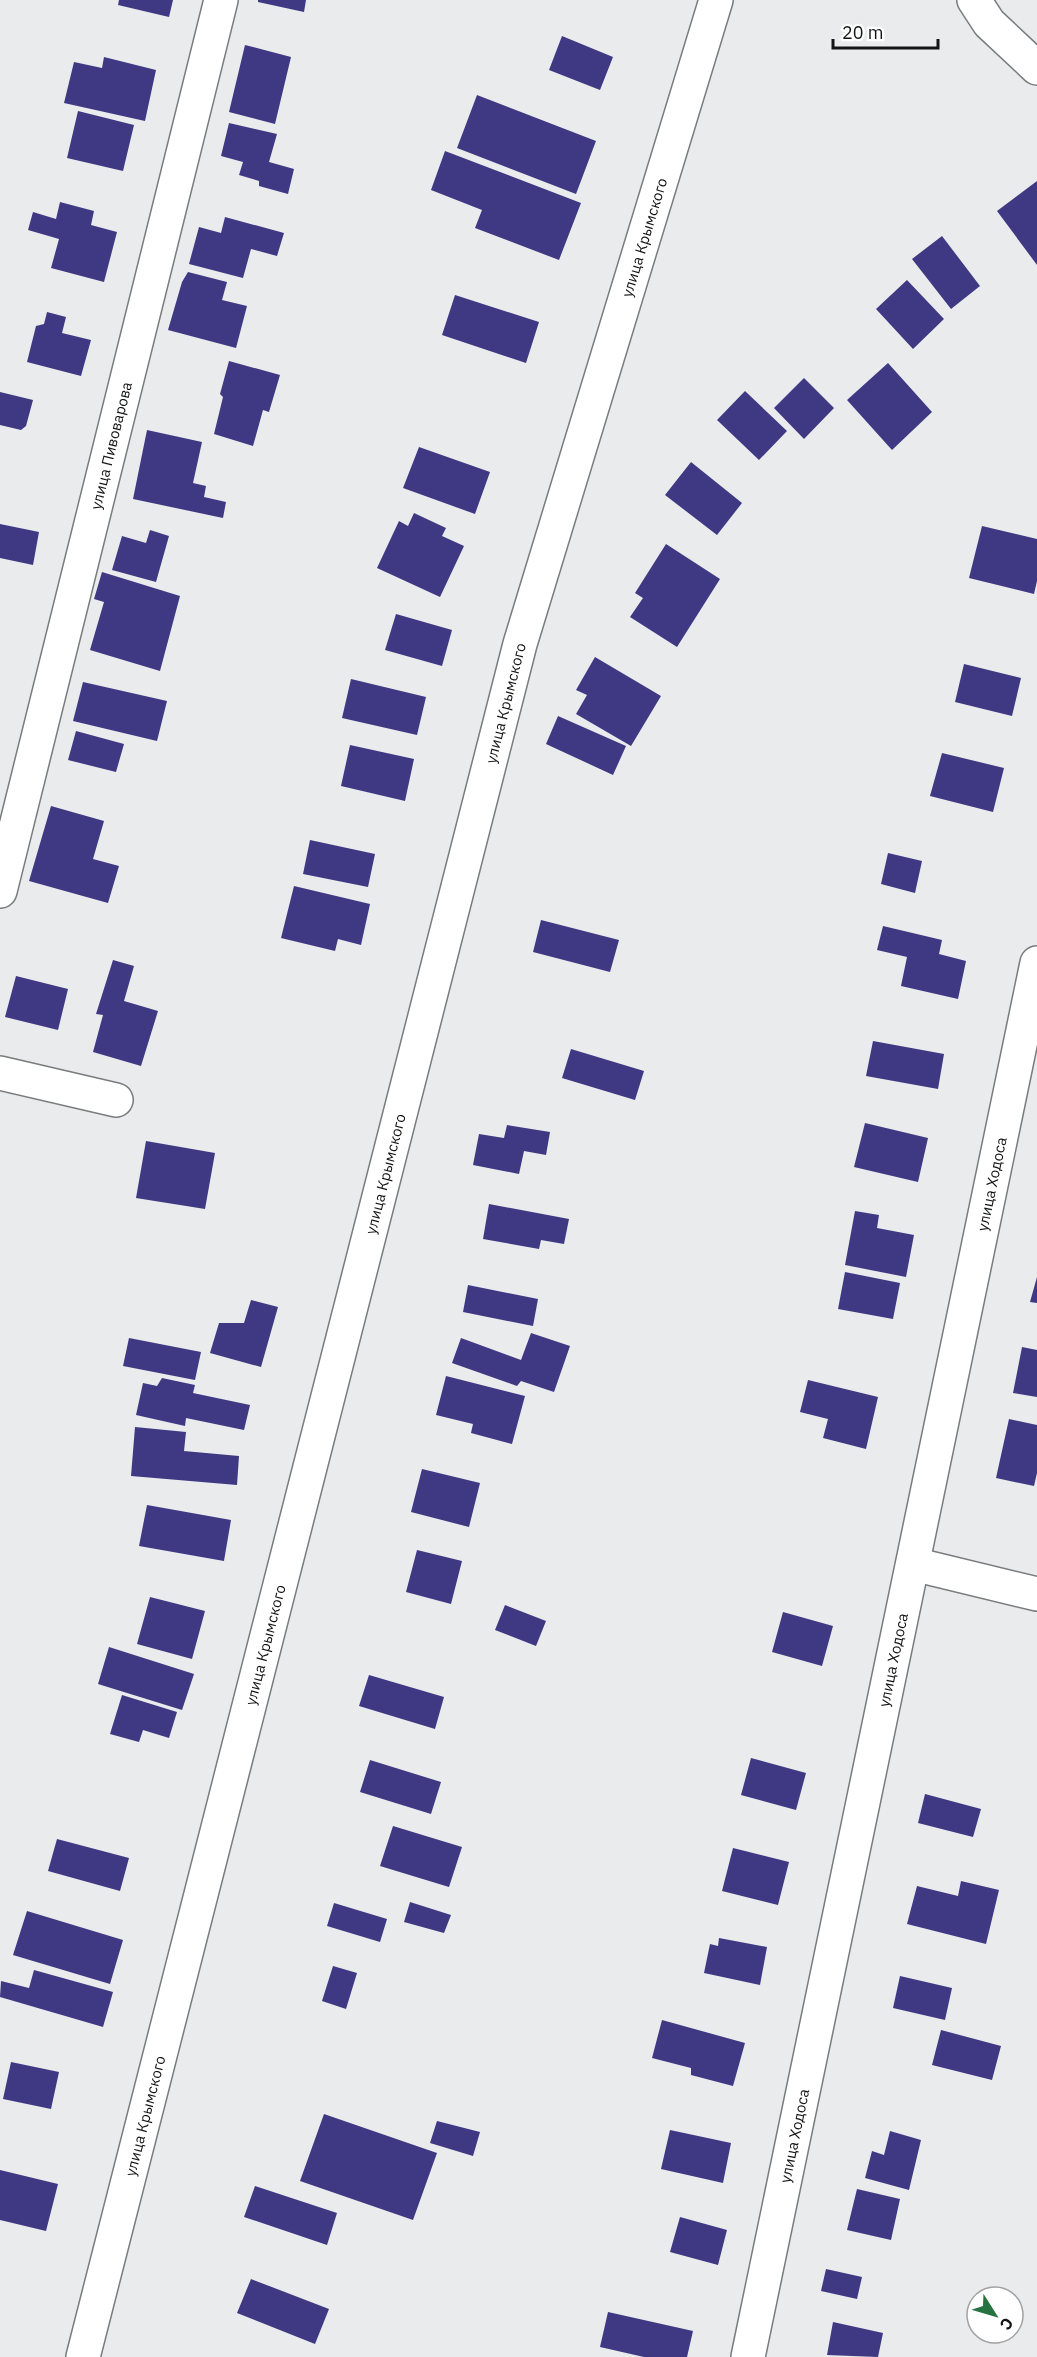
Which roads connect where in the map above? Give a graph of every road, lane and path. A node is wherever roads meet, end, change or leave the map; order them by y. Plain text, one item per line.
1 (221, 0) edge
2 (717, 0) edge
3 (974, 0) edge
4 (1037, 68) edge
5 (0, 891) edge
6 (1037, 963) edge
7 (0, 1074) edge
8 (116, 1100) dead end
9 (913, 1564) junction
10 (1037, 1594) edge
11 (84, 2357) edge
12 (748, 2357) edge

1 - 5 street, улица Пивоварова
2 - 11 street, улица Крымского
3 - 4 street
6 - 9 street, улица Ходоса
7 - 8 street
9 - 10 street
9 - 12 street, улица Ходоса

